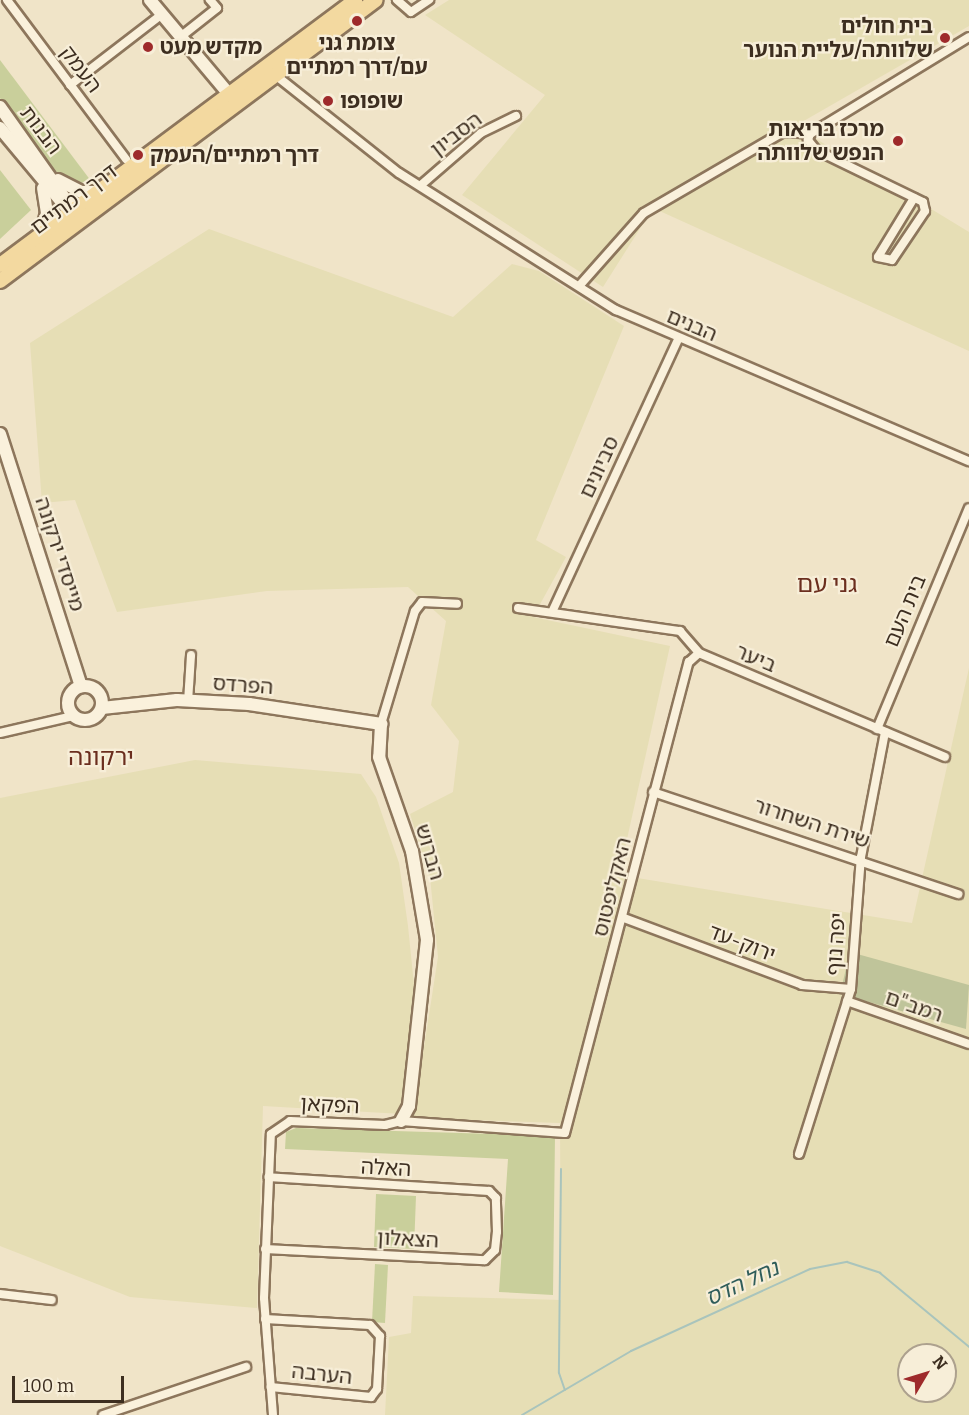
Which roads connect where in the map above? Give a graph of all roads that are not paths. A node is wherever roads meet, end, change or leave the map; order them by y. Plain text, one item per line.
1 (6, 0) edge
2 (150, 0) edge
3 (210, 0) edge
4 (355, 0) edge
5 (376, 0) edge
6 (397, 0) edge
7 (429, 0) edge
8 (161, 15) junction
9 (969, 37) edge
10 (179, 38) junction
11 (271, 70) junction
12 (70, 85) junction
13 (232, 98) junction
14 (0, 107) edge
15 (516, 116) dead end
16 (0, 128) edge
17 (810, 134) junction
18 (126, 159) dead end
19 (38, 176) junction
20 (52, 176) junction
21 (421, 185) junction
22 (99, 192) junction
23 (914, 198) junction
24 (74, 215) junction
25 (41, 234) junction
26 (0, 265) edge
27 (0, 281) edge
28 (580, 285) junction
29 (678, 339) junction
30 (0, 434) edge
31 (969, 461) edge
32 (969, 508) edge
33 (457, 604) dead end
34 (518, 608) dead end
35 (553, 610) junction
36 (699, 653) junction
37 (191, 655) dead end
38 (81, 686) junction
39 (188, 702) junction
40 (102, 708) junction
41 (73, 716) junction
42 (381, 724) junction
43 (881, 730) junction
44 (0, 733) edge
45 (945, 757) dead end
46 (653, 792) junction
47 (861, 857) junction
48 (958, 894) dead end
49 (624, 918) junction
50 (851, 989) junction
51 (848, 1001) junction
52 (969, 1044) edge
53 (401, 1121) junction
54 (565, 1132) joint
55 (799, 1154) dead end
56 (268, 1177) junction
57 (496, 1201) joint
58 (265, 1249) junction
59 (0, 1294) edge
60 (52, 1300) dead end
61 (265, 1319) junction
62 (246, 1367) dead end
63 (270, 1387) junction
64 (103, 1415) edge
65 (273, 1415) edge

1 - 12 street, העמק
2 - 8 street
3 - 10 street
4 - 11 main road, דרך רמתיים
5 - 11 main road, דרך רמתיים
6 - 7 street
8 - 10 street
8 - 12 street
9 - 17 street
10 - 13 street
11 - 13 main road, דרך רמתיים
11 - 21 street, הבנים
12 - 18 street, העמק
13 - 22 main road, דרך רמתיים
13 - 24 main road, דרך רמתיים
14 - 20 street, הבנות
15 - 21 street, הסביון
16 - 19 street, הבנות
17 - 23 street
17 - 28 street
19 - 24 street, הבנות
19 - 25 street, הבנות
20 - 22 street, הבנות
20 - 24 street, הבנות
21 - 28 street, הבנים
22 - 24 main road, דרך רמתיים
23 - 23 street
24 - 25 main road, דרך רמתיים
24 - 27 main road, דרך רמתיים
25 - 26 main road, דרך רמתיים
28 - 29 street, הבנים
29 - 31 street, הבנים
29 - 35 street, סביונים
30 - 38 street, מייסדי ירקונה
32 - 43 street, בית העם
33 - 42 street, הברוש
34 - 35 street, ביער
35 - 36 street, ביער
36 - 43 street, ביער
36 - 46 street, האקליפטוס
37 - 39 street
38 - 40 street
38 - 41 street
39 - 40 street, הפרדס
39 - 42 street, הפרדס
40 - 41 street
41 - 44 street
42 - 53 street, הברוש
43 - 45 street, ביער
43 - 47 street, יפה נוף
46 - 47 street, שירת השחרור
46 - 49 street, האקליפטוס
47 - 48 street, שירת השחרור
47 - 50 street, יפה נוף
49 - 50 street, ירוק-עד
49 - 54 street, האקליפטוס
50 - 51 street, יפה נוף
51 - 52 street, רמב"ם
51 - 55 street, יפה נוף
53 - 54 street, הפקאן
53 - 56 street, הפקאן
56 - 57 street, האלה
56 - 58 street, הפקאן
57 - 58 street, הצאלון
58 - 61 street, הפקאן
59 - 60 street
61 - 63 street, הפקאן
61 - 63 street, הערבה
62 - 64 street
63 - 65 street, הפקאן

